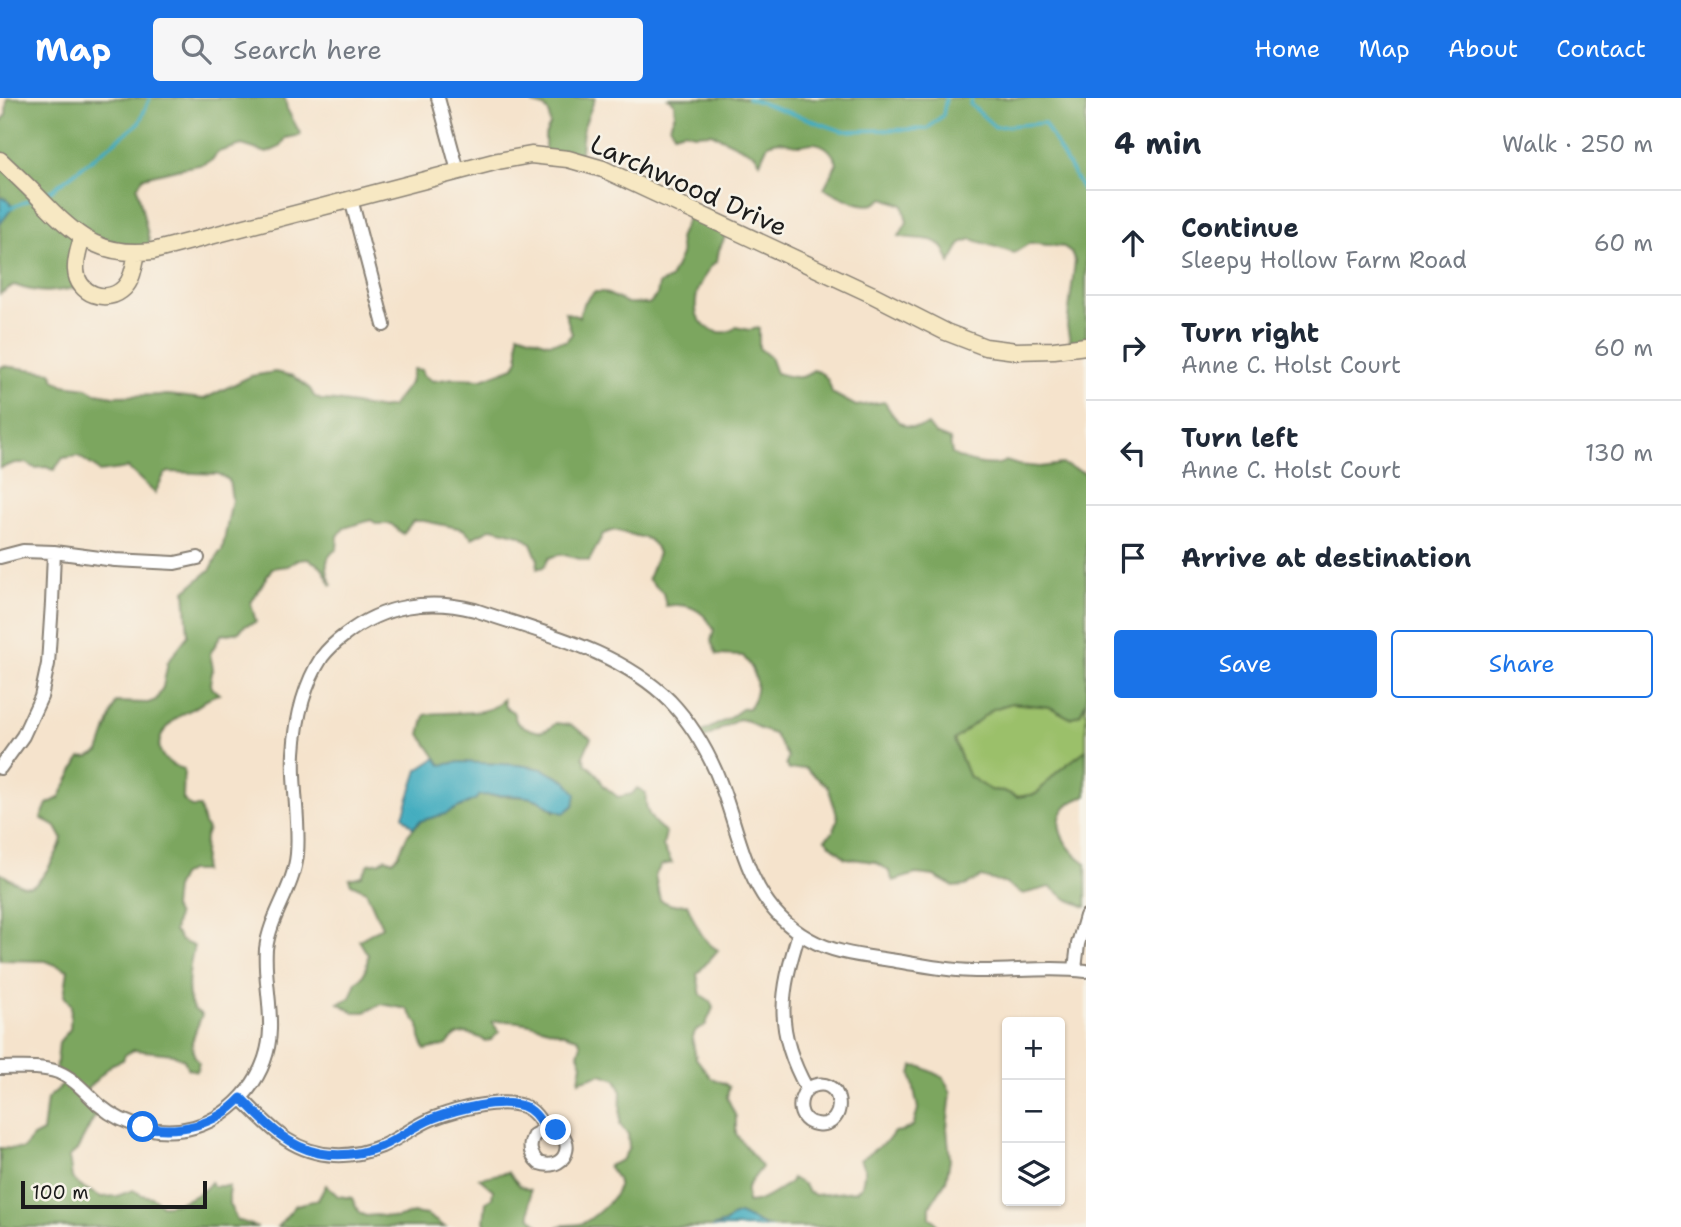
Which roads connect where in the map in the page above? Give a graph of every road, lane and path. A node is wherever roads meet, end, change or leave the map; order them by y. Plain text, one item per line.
1 (438, 98) edge
2 (0, 160) edge
3 (458, 171) junction
4 (351, 199) junction
5 (82, 237) junction
6 (137, 253) junction
7 (384, 325) dead end
8 (1086, 346) edge
9 (54, 552) junction
10 (0, 557) edge
11 (198, 558) dead end
12 (0, 768) edge
13 (1086, 916) edge
14 (799, 933) junction
15 (1080, 970) edge
16 (0, 1068) edge
17 (807, 1088) dead end
18 (241, 1098) junction
19 (545, 1129) dead end

1 - 3 street
2 - 5 street, Larchwood Drive
3 - 4 street, Larchwood Drive
3 - 8 street, Larchwood Drive
4 - 6 street, Larchwood Drive
4 - 7 street
5 - 6 street, Larchwood Drive
5 - 6 street
9 - 10 street
9 - 11 street
9 - 12 street
13 - 15 street
14 - 15 street
14 - 17 street
14 - 18 street
16 - 18 street
18 - 19 street

